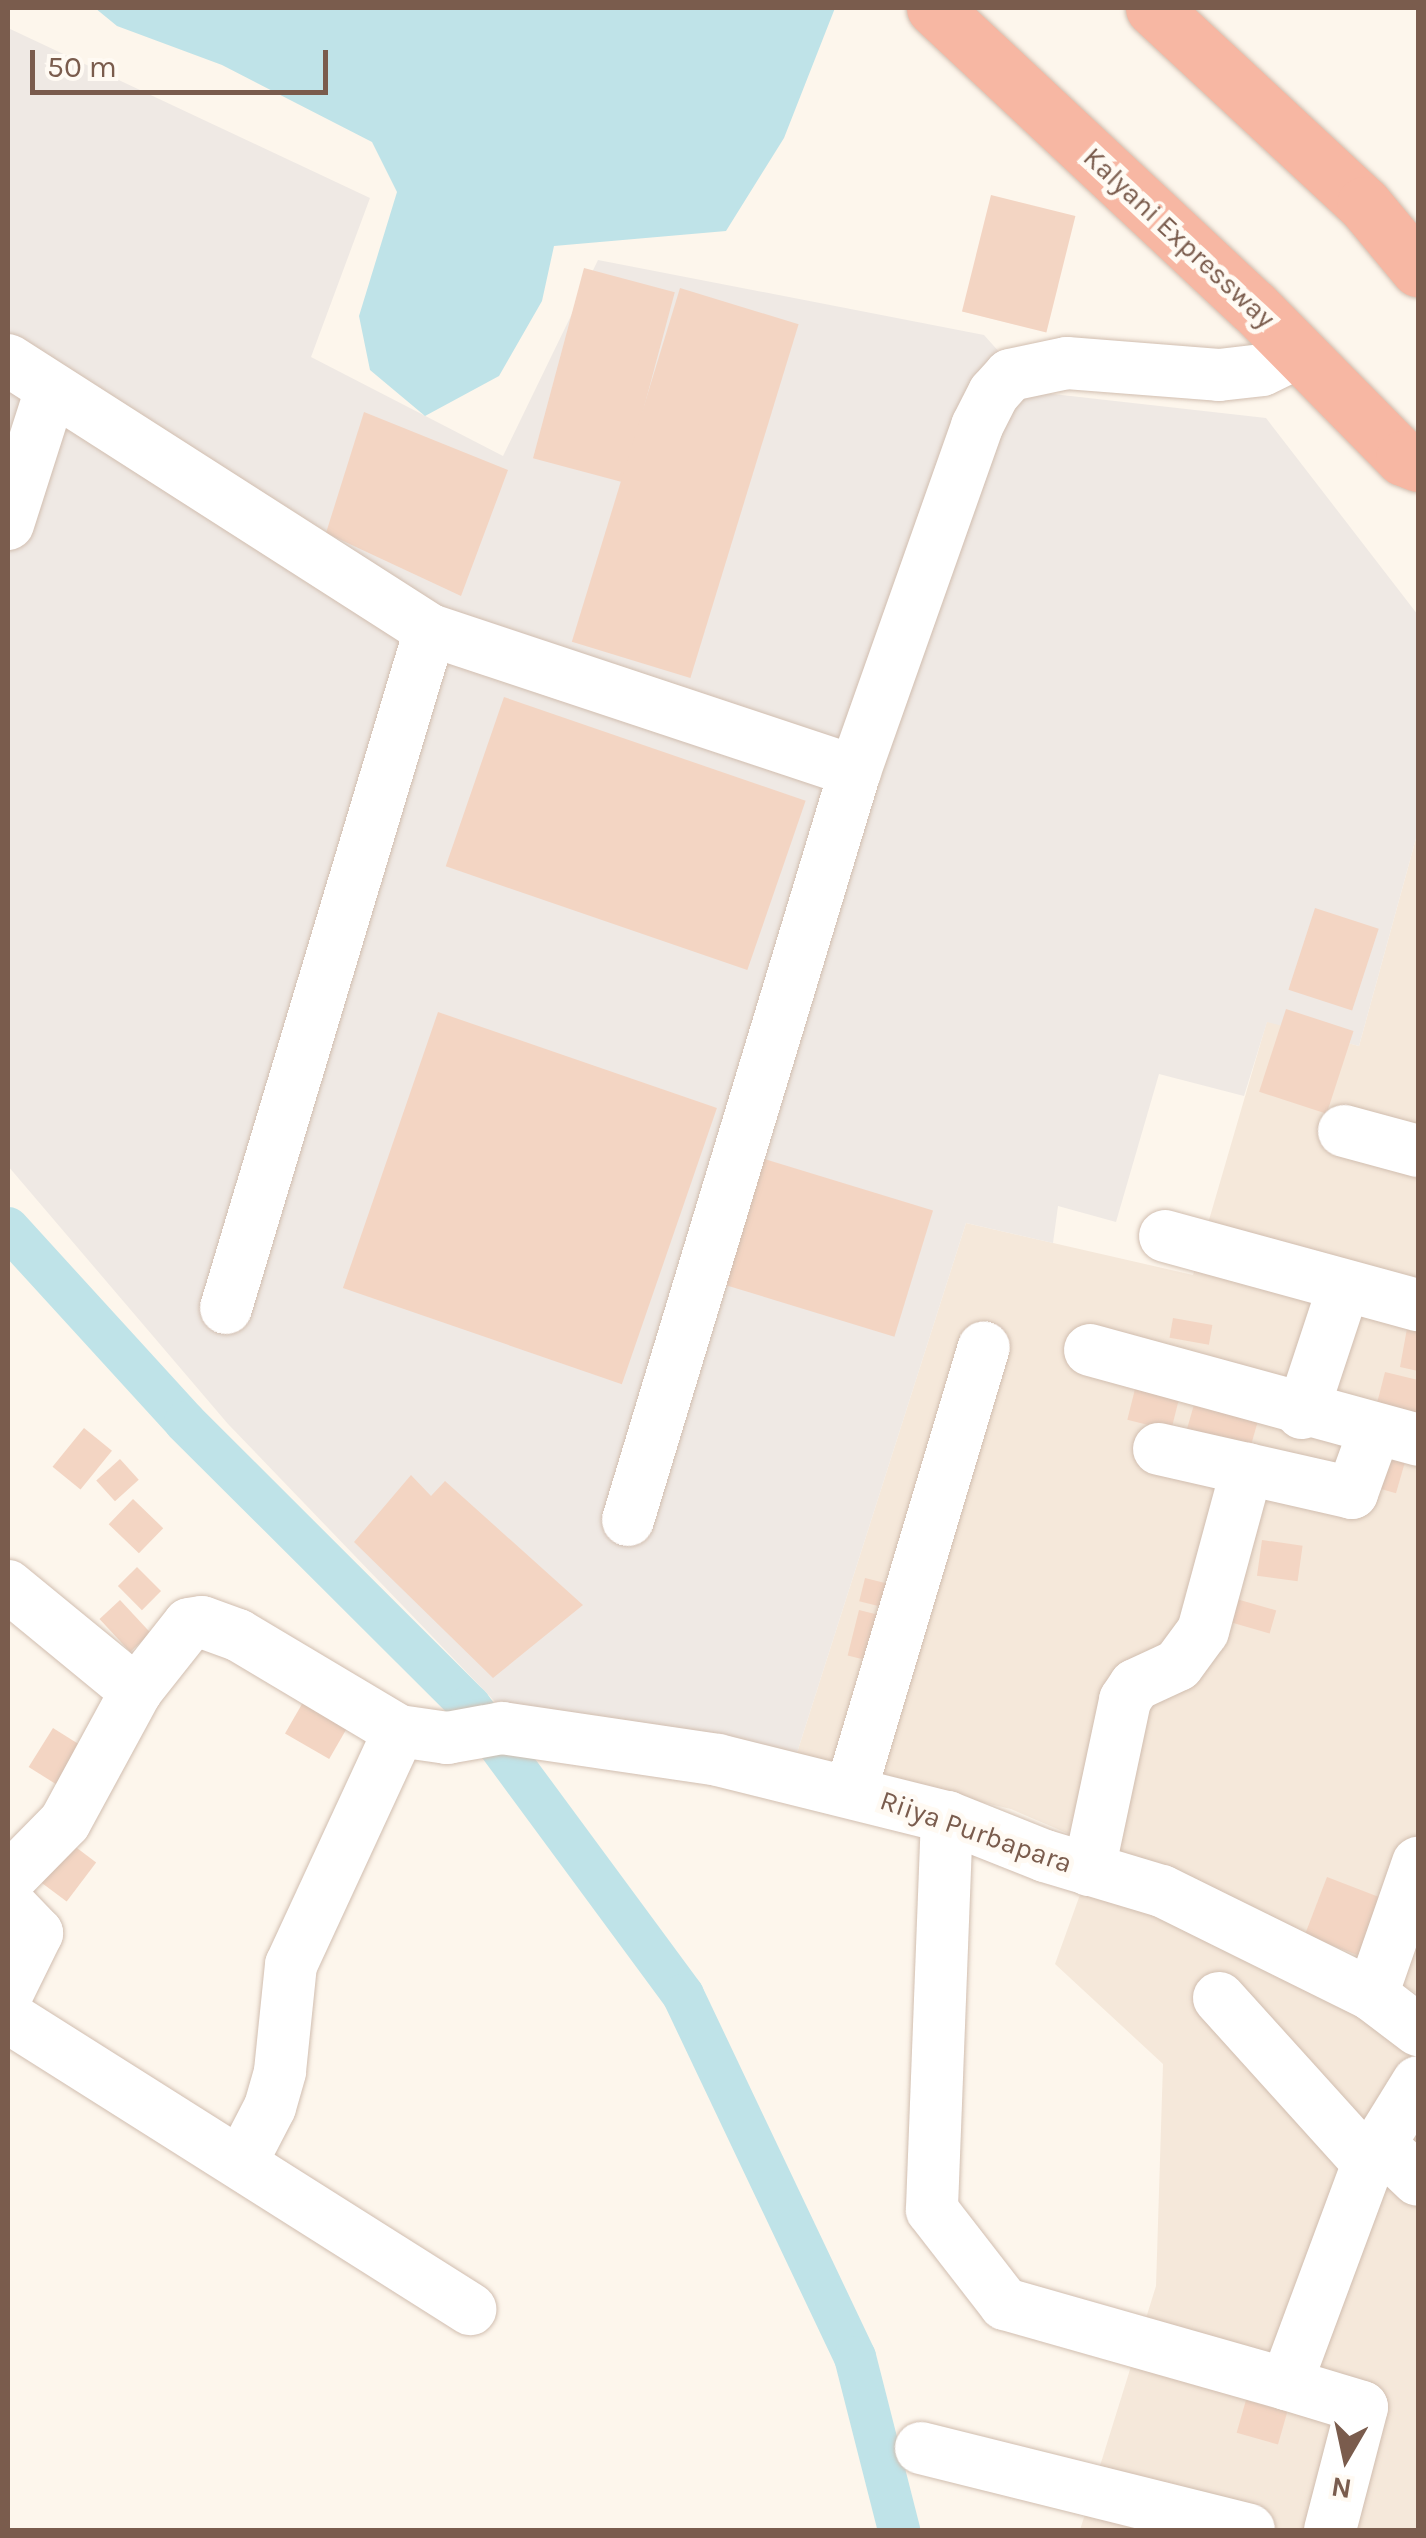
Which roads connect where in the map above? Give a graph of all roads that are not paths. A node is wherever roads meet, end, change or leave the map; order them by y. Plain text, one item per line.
1 (934, 8) edge
2 (1153, 8) edge
3 (1418, 270) edge
4 (1299, 352) junction
5 (8, 360) edge
6 (50, 392) junction
7 (1413, 466) edge
8 (8, 524) edge
9 (430, 630) junction
10 (854, 771) junction
11 (1344, 1131) dead end
12 (1418, 1150) edge
13 (1164, 1236) dead end
14 (1344, 1286) junction
15 (1418, 1305) edge
16 (226, 1308) dead end
17 (984, 1348) dead end
18 (1090, 1350) dead end
19 (1302, 1413) junction
20 (1396, 1436) edge
21 (1159, 1450) dead end
22 (1247, 1469) junction
23 (628, 1520) dead end
24 (8, 1586) edge
25 (136, 1691) junction
26 (423, 1735) junction
27 (851, 1790) junction
28 (947, 1817) junction
29 (1418, 1863) edge
30 (1089, 1870) junction
31 (8, 1880) edge
32 (8, 1903) edge
33 (8, 1992) edge
34 (1372, 1996) junction
35 (1220, 1998) dead end
36 (8, 2017) edge
37 (1418, 2030) edge
38 (1418, 2082) edge
39 (1374, 2153) junction
40 (241, 2163) junction
41 (1418, 2180) edge
42 (470, 2310) dead end
43 (1286, 2384) junction
44 (921, 2448) dead end
45 (1094, 2512) edge
46 (1249, 2530) edge
47 (1330, 2530) edge

1 - 4 highway, Kalyani Expressway
2 - 3 highway
4 - 7 highway, Kalyani Expressway
4 - 10 street
5 - 6 street
6 - 8 street
6 - 9 street
9 - 10 street
9 - 16 street
10 - 23 street
11 - 12 street
13 - 14 street
14 - 15 street
14 - 19 street
17 - 27 street
18 - 19 street
19 - 20 street
20 - 22 street
21 - 22 street
22 - 30 street
24 - 25 street
25 - 26 street
25 - 31 street
26 - 27 street, Riiya Purbapara
26 - 40 street
27 - 28 street, Riiya Purbapara
28 - 30 street, Riiya Purbapara
28 - 43 street
29 - 34 street
30 - 34 street, Riiya Purbapara
32 - 33 street
34 - 37 street, Riiya Purbapara
35 - 39 street
36 - 40 street
38 - 39 street
39 - 41 street
39 - 43 street
40 - 42 street
43 - 47 street
44 - 45 street
45 - 46 street

